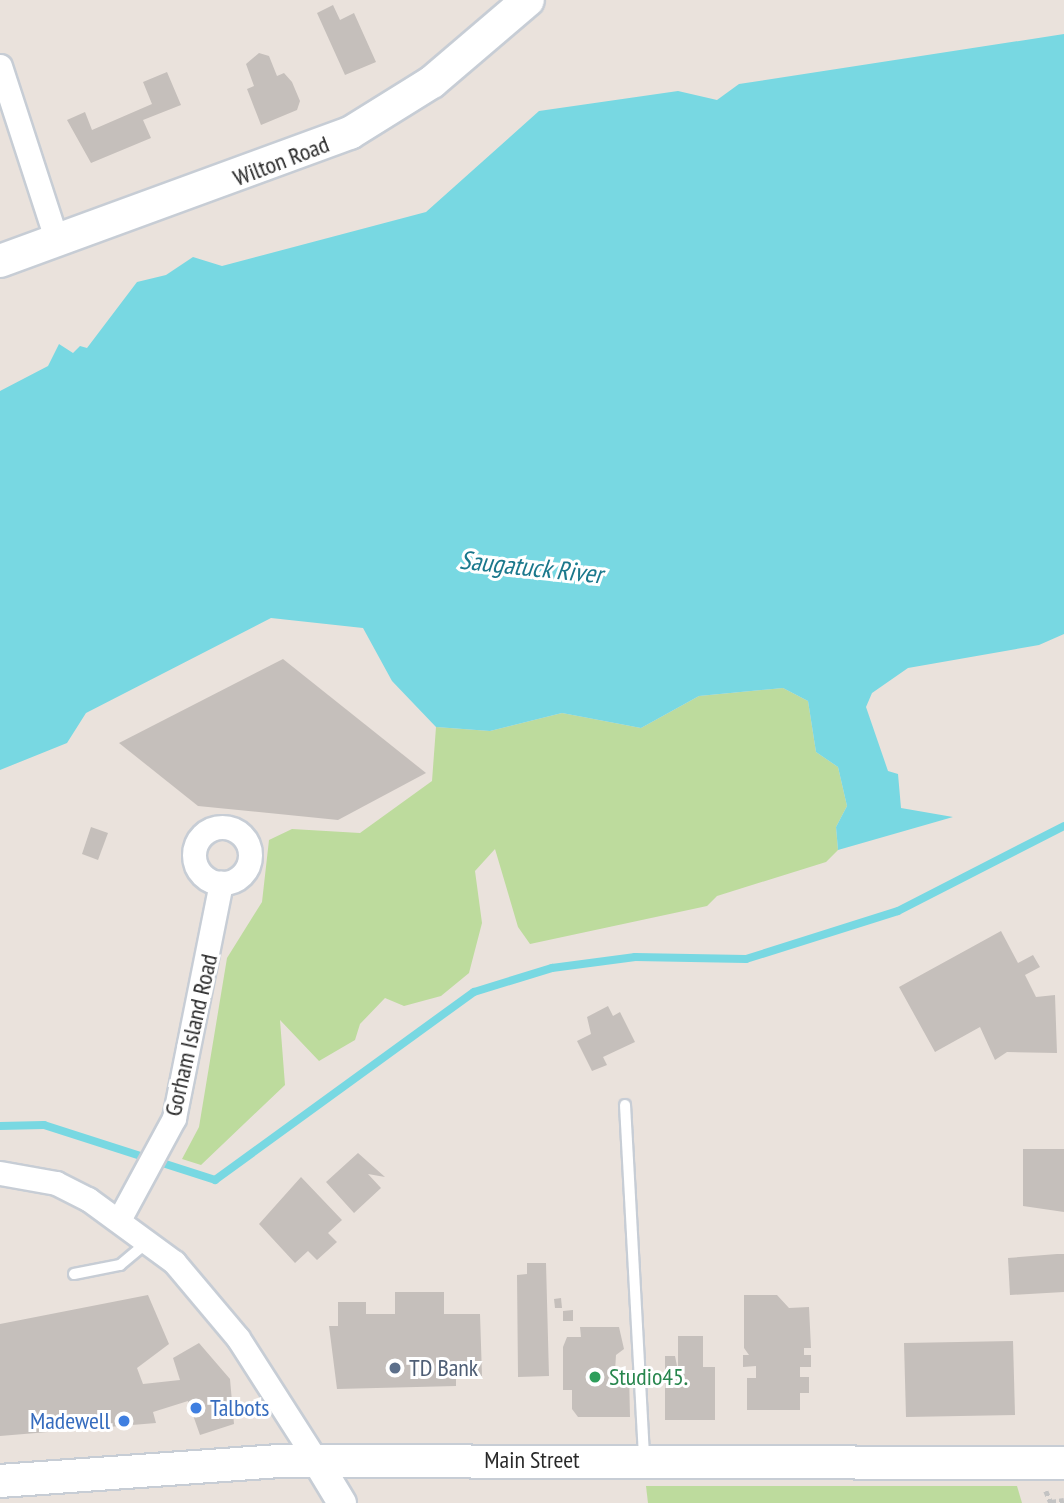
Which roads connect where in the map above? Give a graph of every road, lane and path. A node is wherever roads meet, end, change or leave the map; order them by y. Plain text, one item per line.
1 (528, 0) edge
2 (0, 66) edge
3 (57, 241) junction
4 (0, 261) edge
5 (221, 883) dead end
6 (625, 1105) dead end
7 (0, 1173) edge
8 (120, 1218) junction
9 (149, 1241) junction
10 (74, 1274) dead end
11 (316, 1461) junction
12 (644, 1461) junction
13 (1064, 1463) edge
14 (0, 1481) edge
15 (1064, 1500) edge
16 (1051, 1502) edge
17 (342, 1503) edge

1 - 3 main road, Wilton Road
2 - 3 street
3 - 4 main road, Wilton Road
5 - 8 street, Gorham Island Road
6 - 12 lane
7 - 8 street
8 - 9 street
9 - 10 lane
9 - 11 street
11 - 12 main road, Main Street
11 - 14 main road, Main Street
11 - 17 street
12 - 13 main road, Main Street
15 - 16 path

